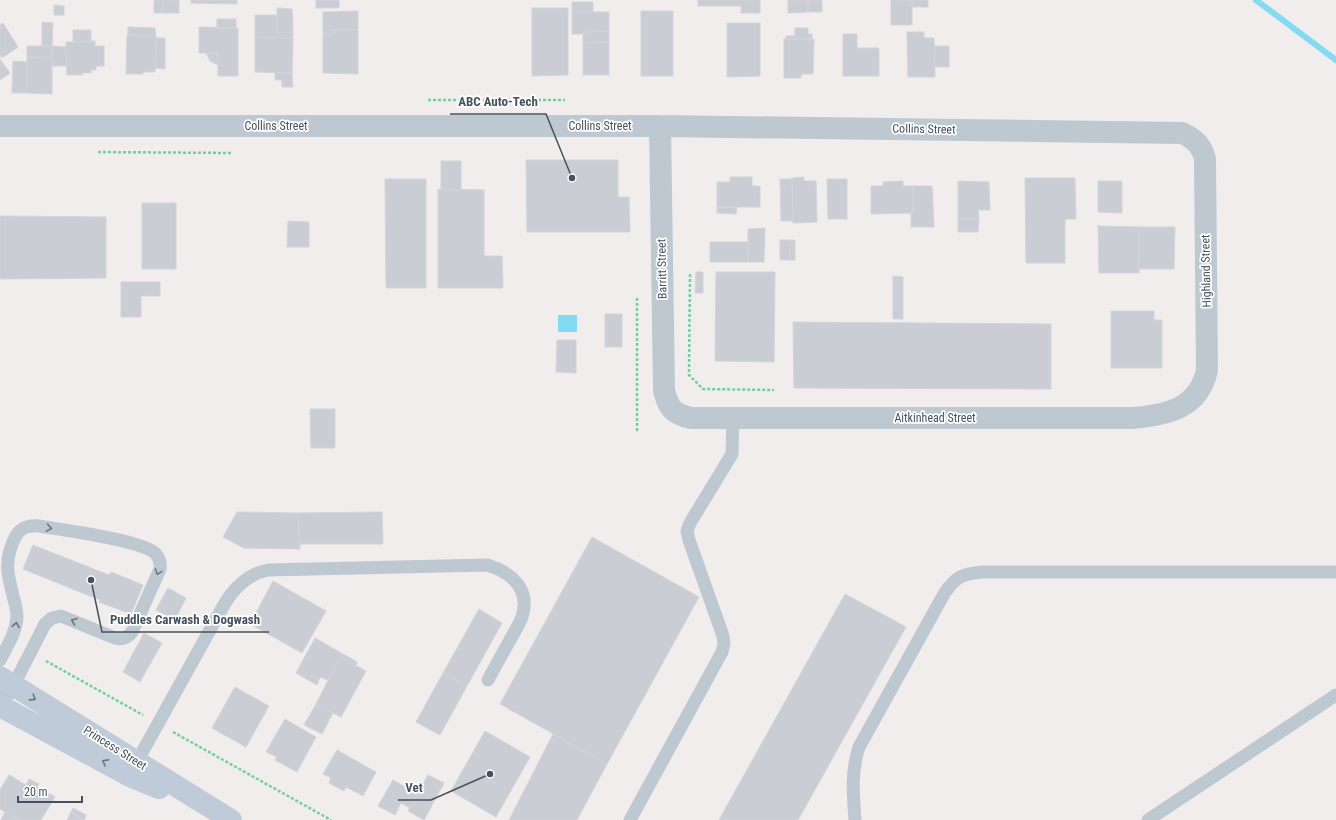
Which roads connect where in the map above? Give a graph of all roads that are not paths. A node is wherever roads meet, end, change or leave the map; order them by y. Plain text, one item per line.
1 (0, 126) edge
2 (660, 126) junction
3 (1198, 143) joint
4 (1194, 396) joint
5 (673, 410) joint
6 (733, 418) junction
7 (1336, 572) edge
8 (0, 660) edge
9 (488, 680) dead end
10 (4, 687) edge
11 (1336, 695) edge
12 (0, 706) edge
13 (133, 769) junction
14 (230, 820) edge
15 (630, 820) edge
16 (856, 820) edge
17 (1148, 820) edge

1 - 2 street, Collins Street
2 - 3 street, Collins Street
2 - 5 street, Barritt Street
3 - 4 street, Highland Street
4 - 6 street, Aitkinhead Street
5 - 6 street, Aitkinhead Street
6 - 15 lane
7 - 16 lane
8 -> 10 lane
9 - 13 lane
10 -> 13 main road, Princess Street
11 - 17 lane
13 -> 12 main road, Princess Street
13 - 14 main road, Princess Street

